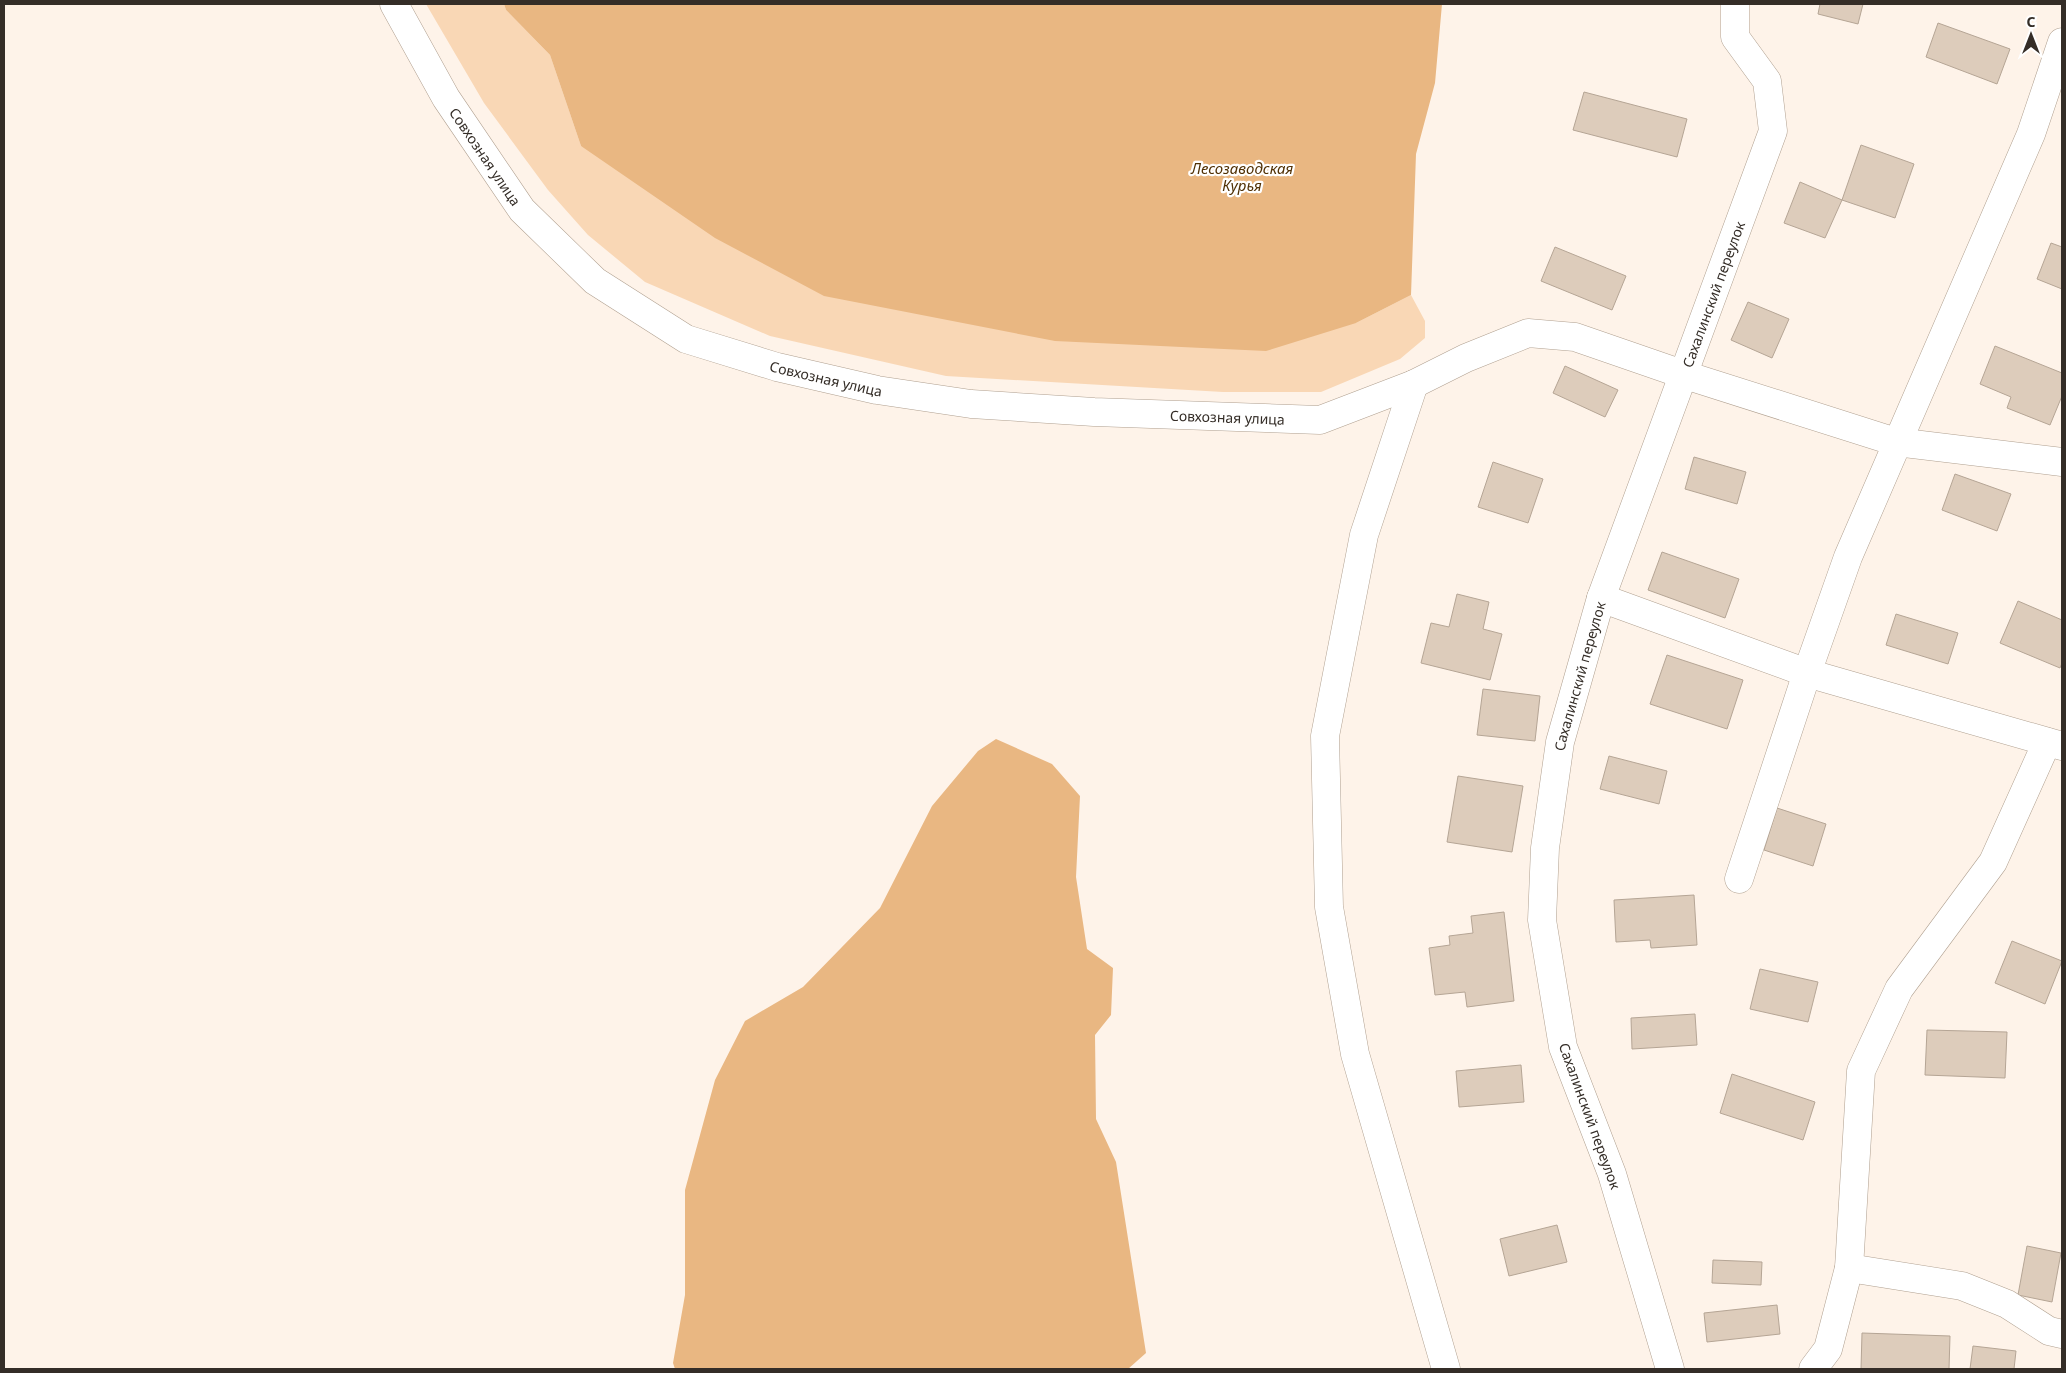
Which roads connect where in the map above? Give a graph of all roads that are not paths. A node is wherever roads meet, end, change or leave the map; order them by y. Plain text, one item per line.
1 (394, 4) edge
2 (1735, 4) edge
3 (2062, 42) edge
4 (1685, 375) junction
5 (1414, 384) junction
6 (1896, 442) junction
7 (2062, 462) edge
8 (1601, 598) junction
9 (1806, 673) junction
10 (2055, 744) edge
11 (1739, 879) dead end
12 (1849, 1268) junction
13 (2062, 1334) edge
14 (1446, 1369) edge
15 (1670, 1369) edge
16 (1813, 1369) edge

1 - 5 street, Совхозная улица
2 - 4 street, Сахалинский переулок
3 - 6 street
4 - 5 street, Совхозная улица
4 - 6 street, Совхозная улица
4 - 8 street, Сахалинский переулок
5 - 14 street
6 - 7 street, Совхозная улица
6 - 9 street
8 - 9 street
8 - 15 street, Сахалинский переулок
9 - 10 street
9 - 11 street
10 - 12 street
12 - 13 street
12 - 16 street

